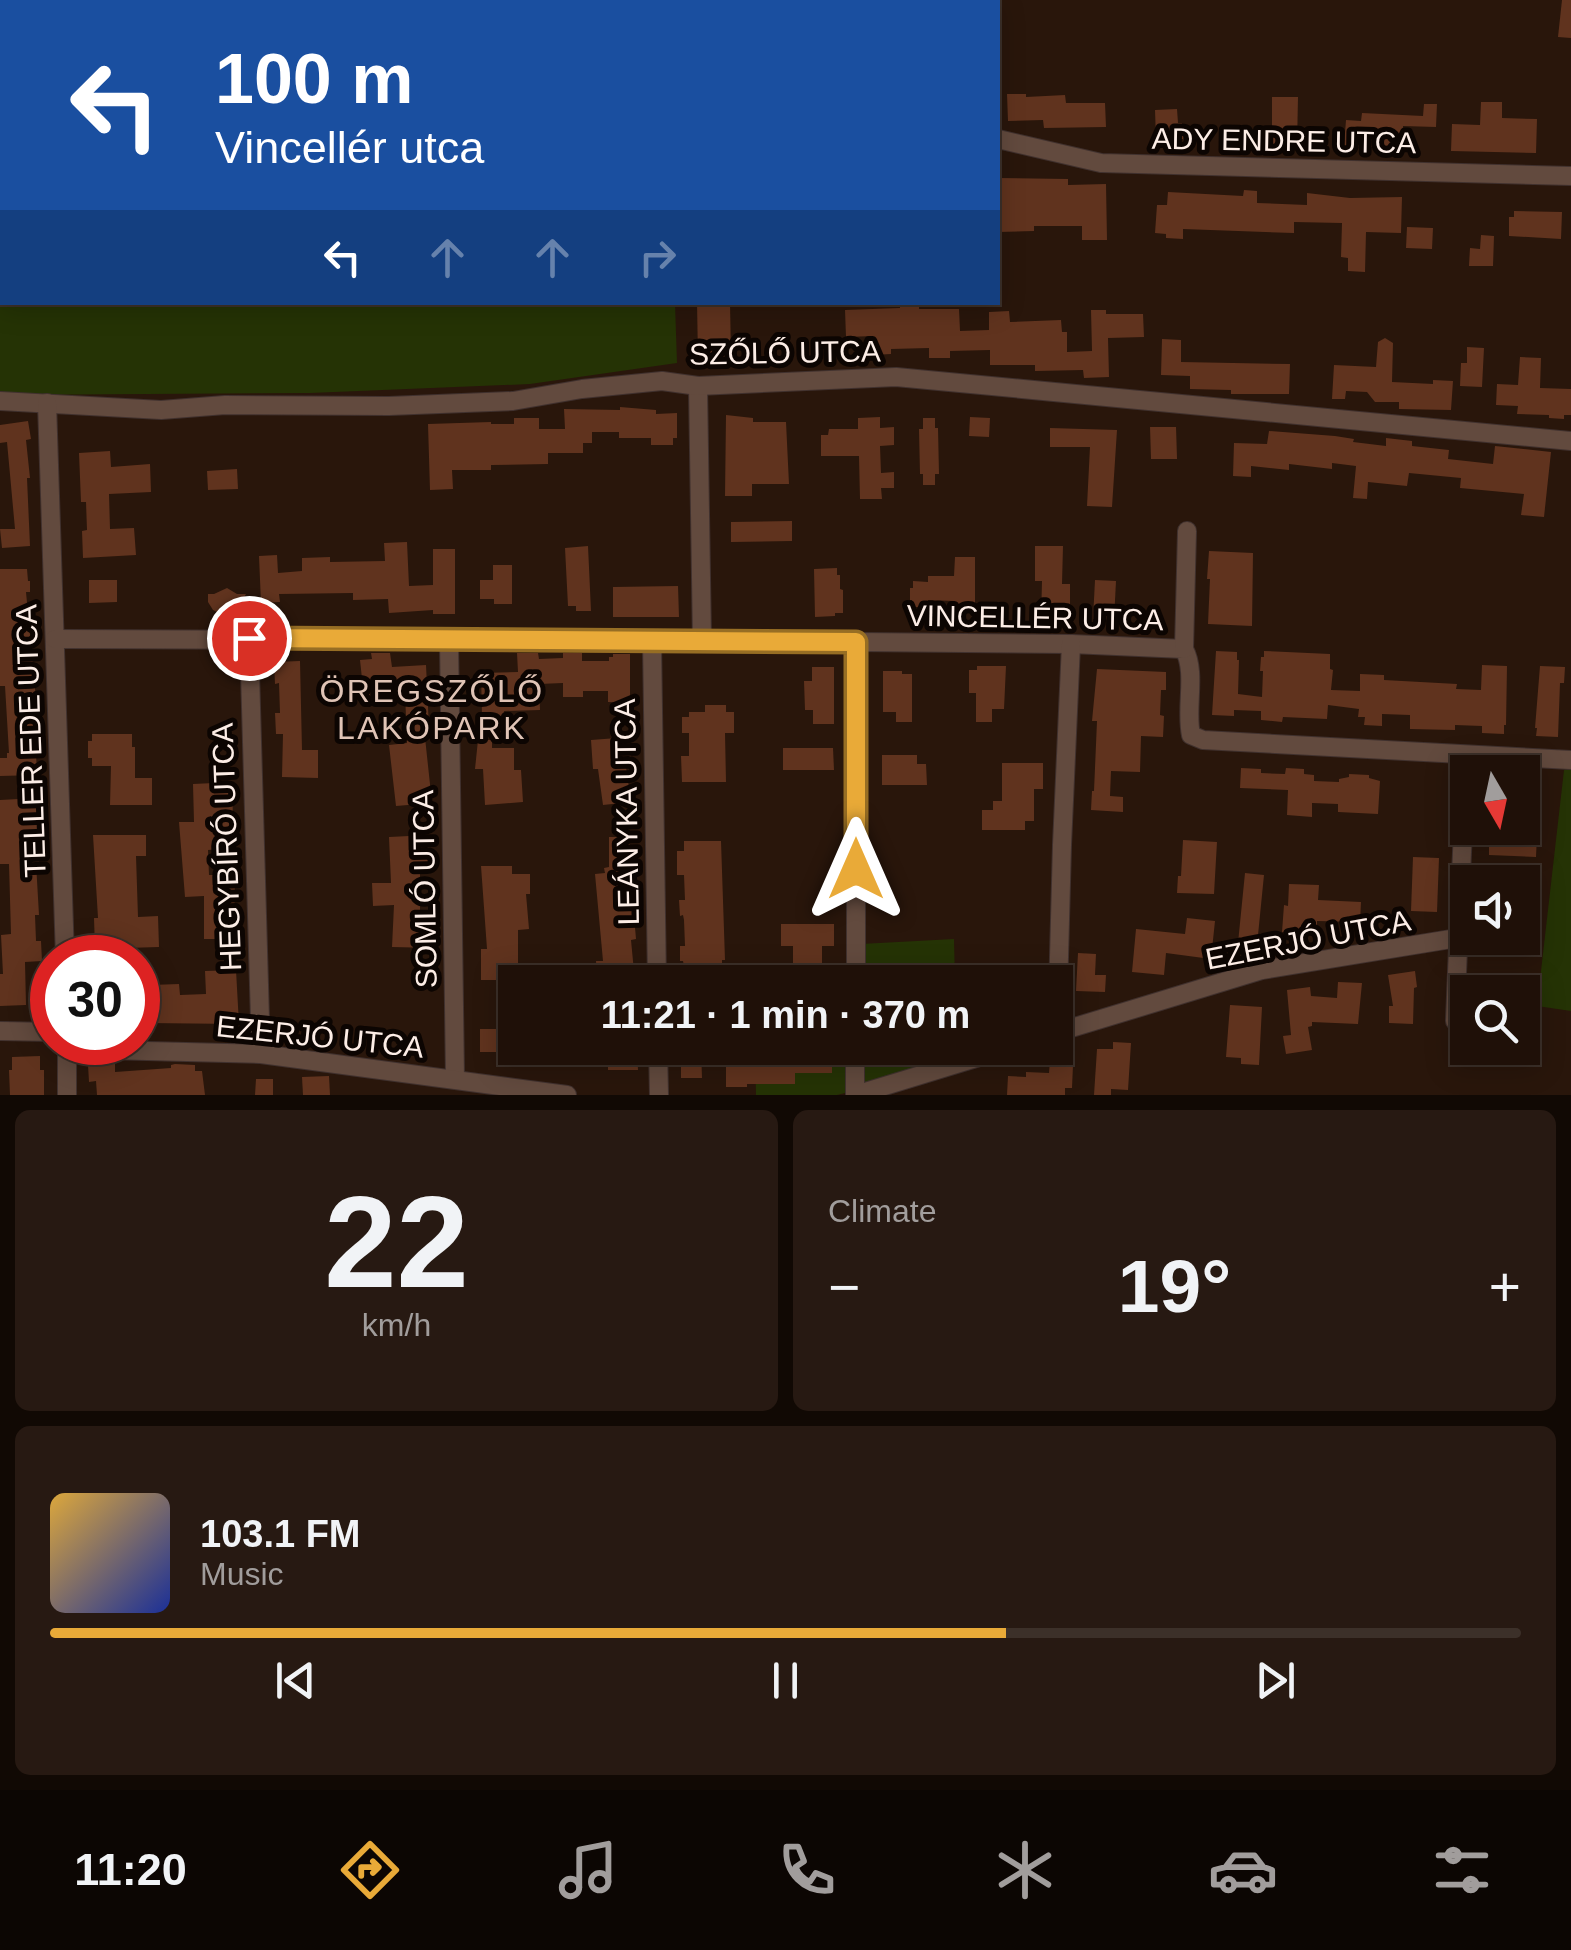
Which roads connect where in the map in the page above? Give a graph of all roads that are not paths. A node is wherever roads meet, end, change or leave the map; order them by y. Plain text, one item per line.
1 (1000, 139) edge
2 (1571, 176) edge
3 (698, 386) junction
4 (0, 401) edge
5 (47, 403) junction
6 (1571, 441) edge
7 (1187, 531) dead end
8 (56, 638) junction
9 (249, 638) junction
10 (450, 640) junction
11 (702, 641) junction
12 (652, 642) junction
13 (856, 642) junction
14 (1071, 644) junction
15 (1184, 649) junction
16 (1450, 755) edge
17 (1540, 759) edge
18 (1571, 760) edge
19 (64, 935) edge
20 (1450, 939) edge
21 (657, 965) edge
22 (856, 965) edge
23 (1058, 965) edge
24 (1073, 1027) edge
25 (0, 1031) edge
26 (30, 1032) edge
27 (160, 1050) edge
28 (261, 1054) junction
29 (67, 1065) edge
30 (658, 1065) edge
31 (856, 1065) edge
32 (953, 1065) edge
33 (454, 1078) junction
34 (67, 1095) edge
35 (567, 1095) edge
36 (659, 1095) edge
37 (855, 1095) edge

1 - 2 street, ADY ENDRE UTCA
3 - 5 street, SZŐLŐ UTCA
3 - 6 street, SZŐLŐ UTCA
3 - 11 street
4 - 5 street, SZŐLŐ UTCA
5 - 8 street, TELLER EDE UTCA
7 - 15 street
8 - 9 street, VINCELLÉR UTCA
8 - 19 street, TELLER EDE UTCA
9 - 10 street, VINCELLÉR UTCA
9 - 28 street, HEGYBÍRÓ UTCA
10 - 12 street, VINCELLÉR UTCA
10 - 33 street, SOMLÓ UTCA
11 - 12 street, VINCELLÉR UTCA
11 - 13 street, VINCELLÉR UTCA
12 - 21 street, LEÁNYKA UTCA
13 - 14 street, VINCELLÉR UTCA
13 - 22 street
14 - 15 street, VINCELLÉR UTCA
14 - 23 street
15 - 16 street, VINCELLÉR UTCA
17 - 18 street, VINCELLÉR UTCA
20 - 24 street, EZERJÓ UTCA
25 - 26 street
27 - 28 street, EZERJÓ UTCA
28 - 33 street, EZERJÓ UTCA
29 - 34 street
30 - 36 street
31 - 37 street
32 - 37 street
33 - 35 street, EZERJÓ UTCA

